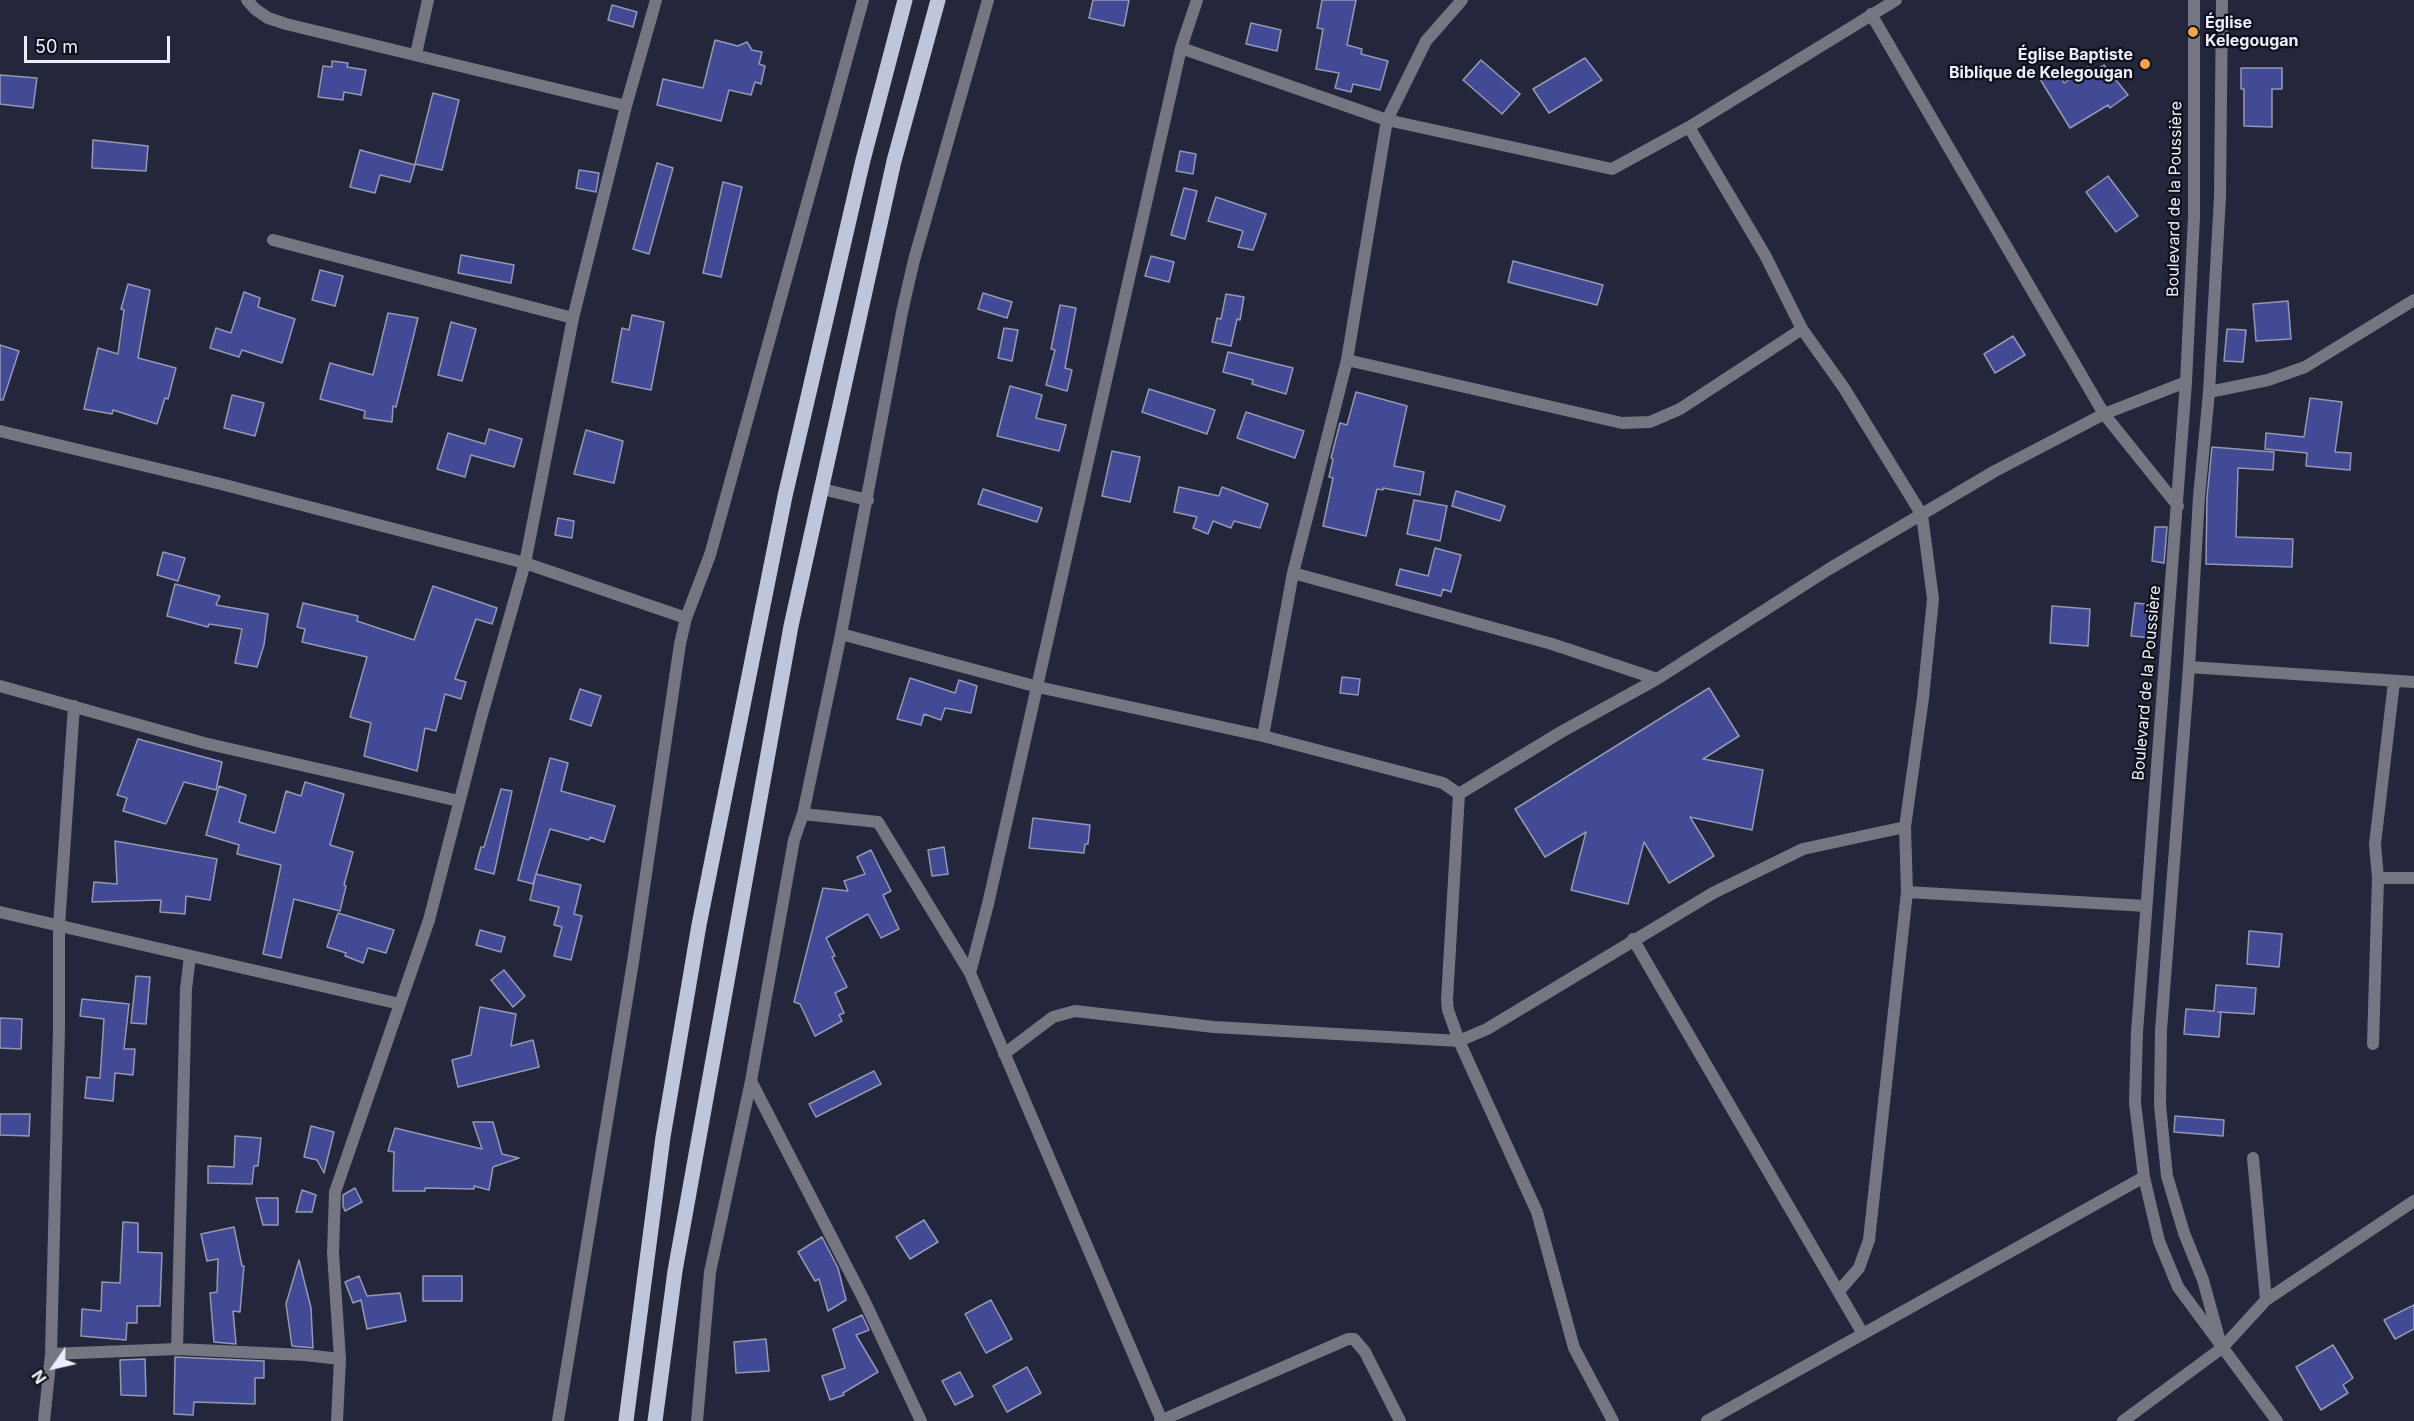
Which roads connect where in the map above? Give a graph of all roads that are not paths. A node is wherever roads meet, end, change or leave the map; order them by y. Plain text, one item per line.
1 (247, 0) edge
2 (428, 0) edge
3 (656, 0) edge
4 (863, 0) edge
5 (905, 0) edge
6 (938, 0) edge
7 (988, 0) edge
8 (1197, 0) edge
9 (1462, 0) edge
10 (1896, 0) edge
11 (2194, 0) edge
12 (2222, 0) edge
13 (1882, 4) edge
14 (1871, 14) junction
15 (1181, 48) junction
16 (416, 54) junction
17 (626, 106) junction
18 (1387, 120) junction
19 (1689, 127) junction
20 (273, 240) dead end
21 (2414, 300) edge
22 (573, 318) junction
23 (1802, 329) junction
24 (1347, 360) junction
25 (2186, 382) junction
26 (2209, 392) junction
27 (2104, 414) junction
28 (0, 431) edge
29 (822, 489) junction
30 (868, 500) junction
31 (2178, 506) junction
32 (1922, 515) junction
33 (525, 563) junction
34 (1293, 573) junction
35 (686, 618) junction
36 (842, 634) junction
37 (2189, 667) junction
38 (1657, 679) junction
39 (2394, 682) junction
40 (2414, 682) edge
41 (0, 686) edge
42 (1038, 687) junction
43 (74, 706) junction
44 (1263, 736) junction
45 (1459, 794) junction
46 (459, 801) junction
47 (803, 814) junction
48 (1905, 827) junction
49 (2378, 878) junction
50 (2414, 878) edge
51 (1907, 892) junction
52 (2146, 906) junction
53 (0, 912) edge
54 (59, 926) junction
55 (1633, 939) junction
56 (190, 956) junction
57 (969, 974) junction
58 (400, 1004) junction
59 (1459, 1041) junction
60 (2373, 1044) dead end
61 (1004, 1054) junction
62 (751, 1082) junction
63 (2253, 1158) dead end
64 (2144, 1177) junction
65 (2414, 1200) edge
66 (1839, 1290) junction
67 (2266, 1300) junction
68 (1863, 1334) junction
69 (2222, 1348) junction
70 (177, 1349) junction
71 (51, 1354) junction
72 (340, 1359) junction
73 (44, 1421) edge
74 (337, 1421) edge
75 (558, 1421) edge
76 (626, 1421) edge
77 (655, 1421) edge
78 (697, 1421) edge
79 (921, 1421) edge
80 (1161, 1421) edge
81 (1400, 1421) edge
82 (1613, 1421) edge
83 (1707, 1421) edge
84 (2123, 1421) edge
85 (2277, 1421) edge

1 - 16 street
2 - 16 street
3 - 17 street
4 - 35 street
5 - 76 main road
6 - 29 main road
7 - 30 street
8 - 15 street
9 - 18 street
10 - 13 street
11 - 25 street, Boulevard de la Poussière
12 - 26 street, Boulevard de la Poussière
13 - 14 street
14 - 19 street
14 - 27 street
15 - 18 street
15 - 42 street
16 - 17 street
17 - 22 street
18 - 19 street
18 - 24 street
19 - 23 street
20 - 22 street
21 - 26 street
22 - 33 street
23 - 24 street
23 - 32 street
24 - 34 street
25 - 27 street
25 - 31 street, Boulevard de la Poussière
26 - 37 street, Boulevard de la Poussière
27 - 31 street
27 - 32 street
28 - 33 street
29 - 30 street
29 - 77 main road
30 - 36 street
31 - 52 street, Boulevard de la Poussière
32 - 38 street
32 - 48 street
33 - 35 street
33 - 46 street
34 - 38 street
34 - 44 street
35 - 75 street
36 - 42 street
36 - 47 street
37 - 39 street
37 - 69 street, Boulevard de la Poussière
38 - 45 street
39 - 40 street
39 - 49 street
41 - 43 street
42 - 44 street
42 - 57 street
43 - 46 street
43 - 54 street
44 - 45 street
45 - 59 street
46 - 58 street
47 - 57 street
47 - 62 street
48 - 51 street
48 - 55 street
49 - 50 street
49 - 60 street
51 - 52 street
51 - 66 street
52 - 64 street, Boulevard de la Poussière
53 - 54 street
54 - 56 street
54 - 71 street
55 - 59 street
55 - 66 street
56 - 58 street
56 - 70 street
57 - 61 street
58 - 72 street
59 - 61 street
59 - 82 street
61 - 80 street
62 - 78 street
62 - 79 street
63 - 67 street
64 - 68 street
64 - 69 street, Boulevard de la Poussière
65 - 67 street
66 - 68 street
67 - 69 street
68 - 83 street
69 - 84 street
69 - 85 street, Boulevard de la Poussière
70 - 71 street
70 - 72 street
71 - 73 street
72 - 74 street
80 - 81 street

